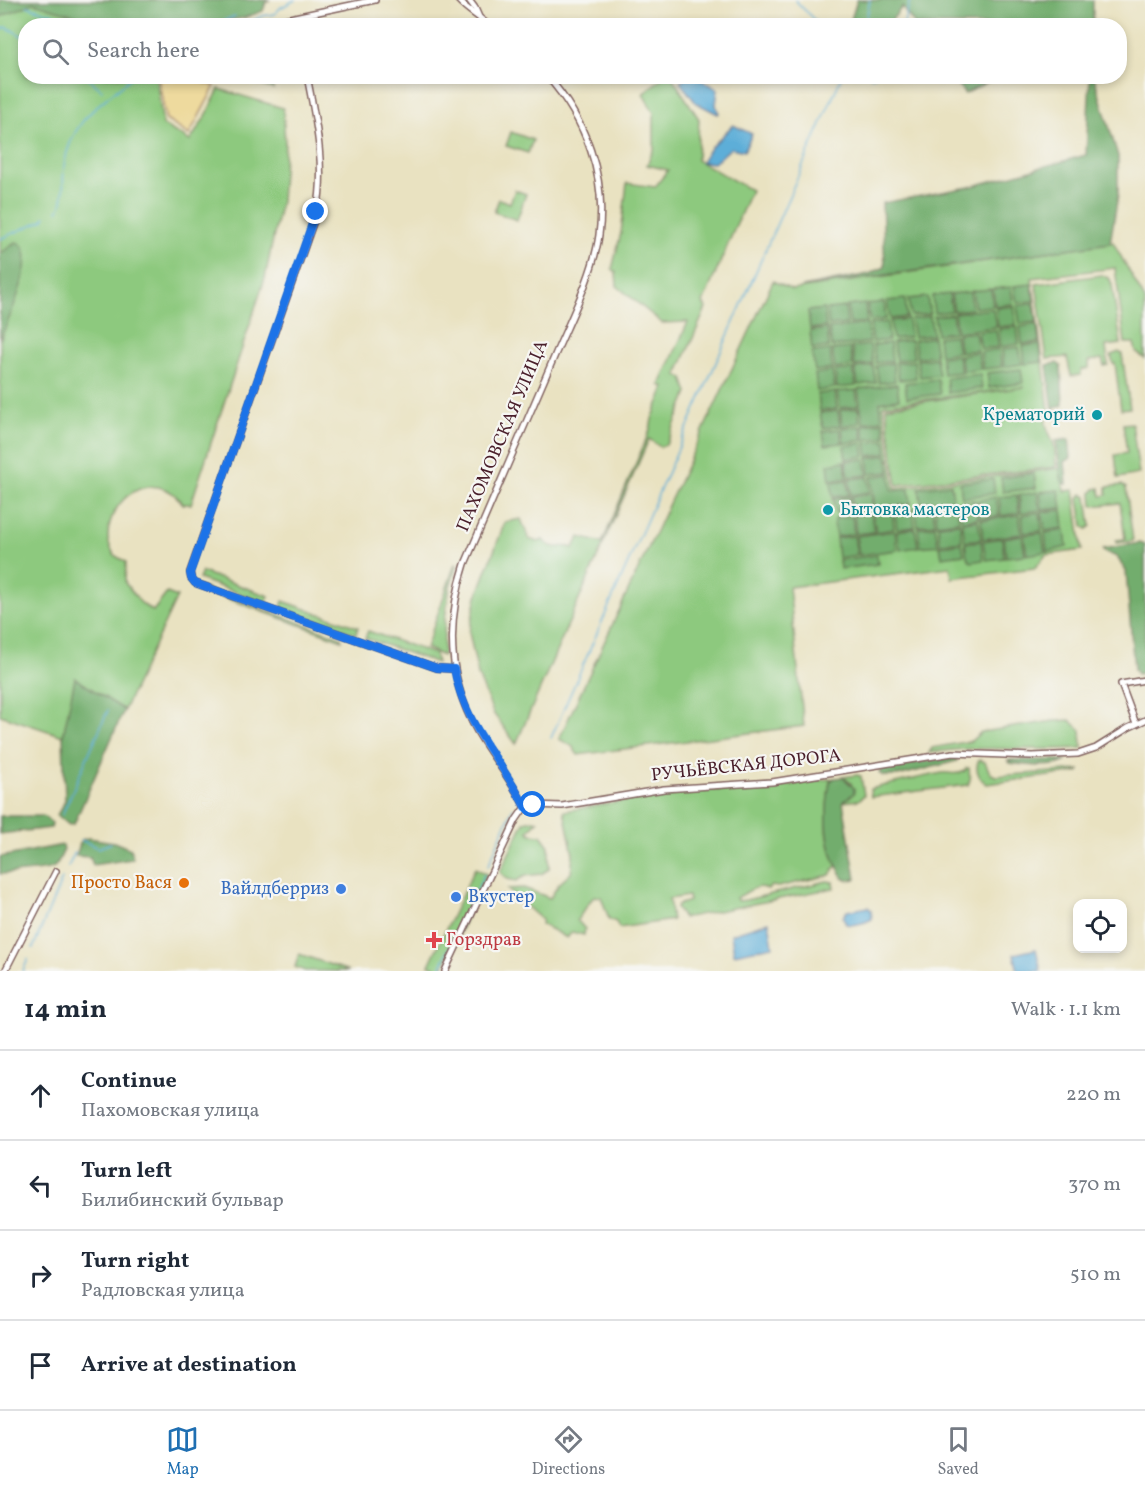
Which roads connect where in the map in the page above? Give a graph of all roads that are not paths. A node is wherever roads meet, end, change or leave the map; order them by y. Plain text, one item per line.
1 (375, 0) edge
2 (458, 0) edge
3 (469, 0) edge
4 (296, 16) joint
5 (479, 17) joint
6 (289, 18) edge
7 (308, 84) edge
8 (553, 84) edge
9 (454, 669) junction
10 (1145, 680) edge
11 (1145, 720) edge
12 (1136, 724) junction
13 (525, 807) junction
14 (56, 871) dead end
15 (5, 971) edge
16 (445, 971) edge

1 - 4 street
2 - 5 street
3 - 5 street
4 - 6 street
7 - 9 street
8 - 9 street, ПАХОМОВСКАЯ УЛИЦА
9 - 13 street, ПАХОМОВСКАЯ УЛИЦА
10 - 12 street
11 - 12 street, РУЧЬЁВСКАЯ ДОРОГА
12 - 13 street, РУЧЬЁВСКАЯ ДОРОГА
13 - 16 street
14 - 15 street

